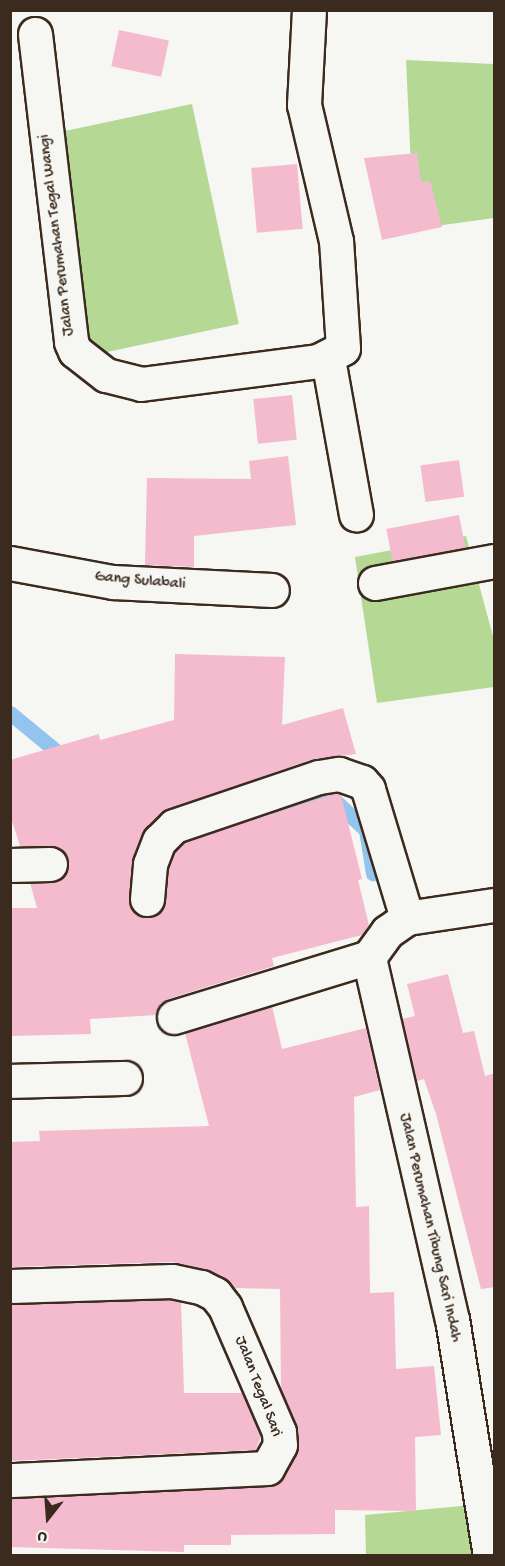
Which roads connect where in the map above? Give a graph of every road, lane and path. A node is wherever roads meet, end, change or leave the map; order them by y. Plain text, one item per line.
1 (309, 10) edge
2 (35, 34) dead end
3 (328, 359) junction
4 (356, 514) dead end
5 (495, 561) edge
6 (10, 563) edge
7 (375, 584) dead end
8 (272, 590) dead end
9 (50, 864) dead end
10 (10, 865) edge
11 (147, 899) dead end
12 (495, 905) edge
13 (406, 918) junction
14 (369, 957) junction
15 (174, 1017) dead end
16 (125, 1078) dead end
17 (10, 1081) edge
18 (10, 1286) edge
19 (10, 1480) edge
20 (490, 1556) edge

1 - 3 street
2 - 3 street, Jalan Perumahan Tegal Wangi
3 - 4 street
5 - 7 street
6 - 8 street, Gang Sulabali
9 - 10 street
11 - 13 street
12 - 13 street
13 - 14 street
14 - 15 street
14 - 20 street, Jalan Perumahan Tibung Sari Indah
16 - 17 street
18 - 19 street, Jalan Tegal Sari

